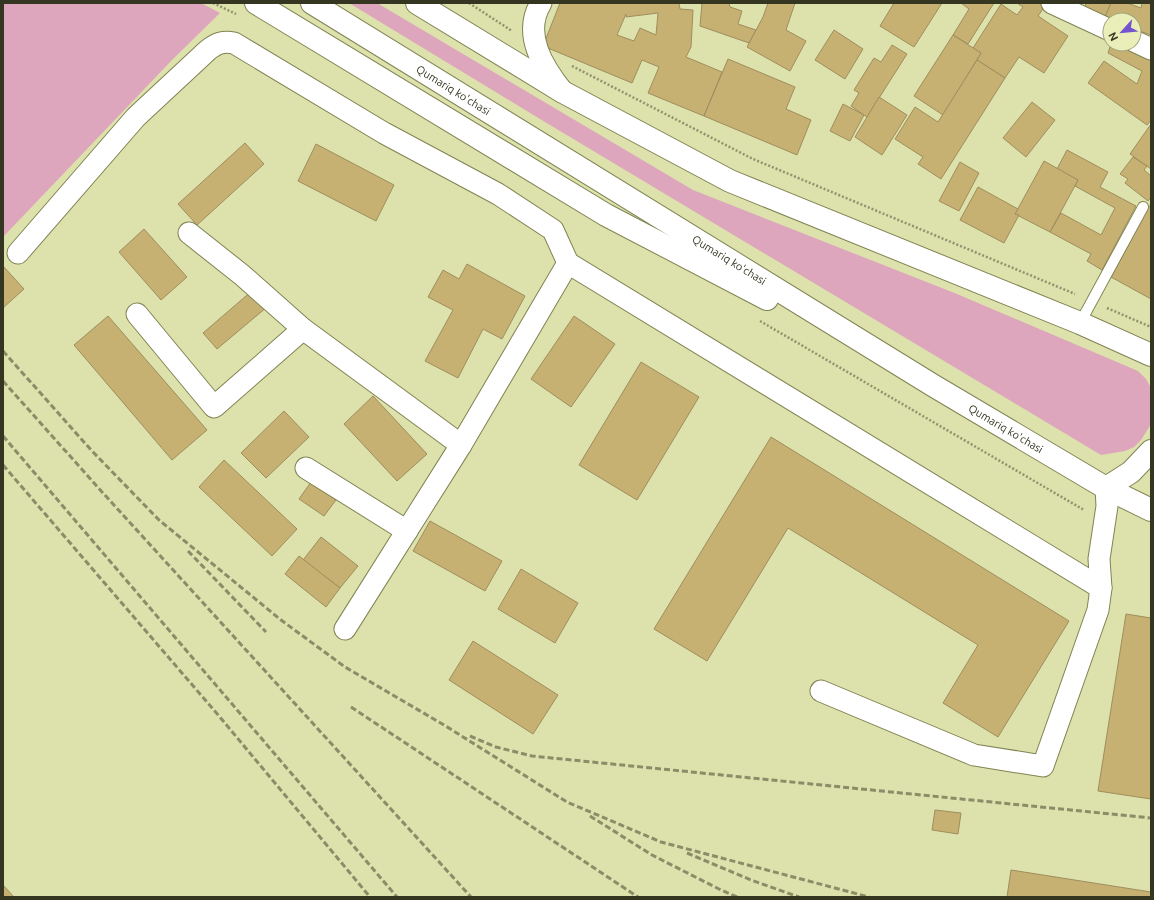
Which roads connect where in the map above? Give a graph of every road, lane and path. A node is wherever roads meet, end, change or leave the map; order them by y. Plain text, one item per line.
1 (256, 3) edge
2 (312, 3) edge
3 (417, 3) edge
4 (469, 3) edge
5 (541, 3) edge
6 (1052, 3) edge
7 (1102, 26) edge
8 (536, 48) junction
9 (571, 66) dead end
10 (563, 92) junction
11 (1143, 207) dead end
12 (189, 233) dead end
13 (18, 253) dead end
14 (568, 263) junction
15 (1092, 302) junction
16 (137, 314) dead end
17 (756, 319) dead end
18 (1080, 323) junction
19 (1151, 327) edge
20 (303, 329) junction
21 (1147, 356) edge
22 (934, 386) junction
23 (461, 444) junction
24 (1151, 451) edge
25 (306, 468) dead end
26 (1106, 488) junction
27 (1151, 510) edge
28 (1104, 522) junction
29 (407, 531) junction
30 (1099, 559) junction
31 (1058, 562) junction
32 (1101, 588) junction
33 (345, 629) dead end
34 (821, 691) dead end

1 - 22 main road
2 - 22 main road, Qumariq ko'chasi
3 - 10 main road
4 - 8 path
5 - 8 street
6 - 7 street
8 - 10 street
9 - 15 path
10 - 18 main road
11 - 15 lane
12 - 20 street
13 - 14 street
14 - 23 street
14 - 31 street
15 - 18 lane
15 - 19 path
16 - 20 street
17 - 28 path
18 - 21 main road
20 - 23 street
22 - 26 main road, Qumariq ko'chasi
23 - 29 street
24 - 26 main road
25 - 29 street
26 - 27 main road, Qumariq ko'chasi
26 - 28 street
28 - 30 street
29 - 33 street
30 - 31 street
30 - 32 street
31 - 32 street
32 - 34 street

